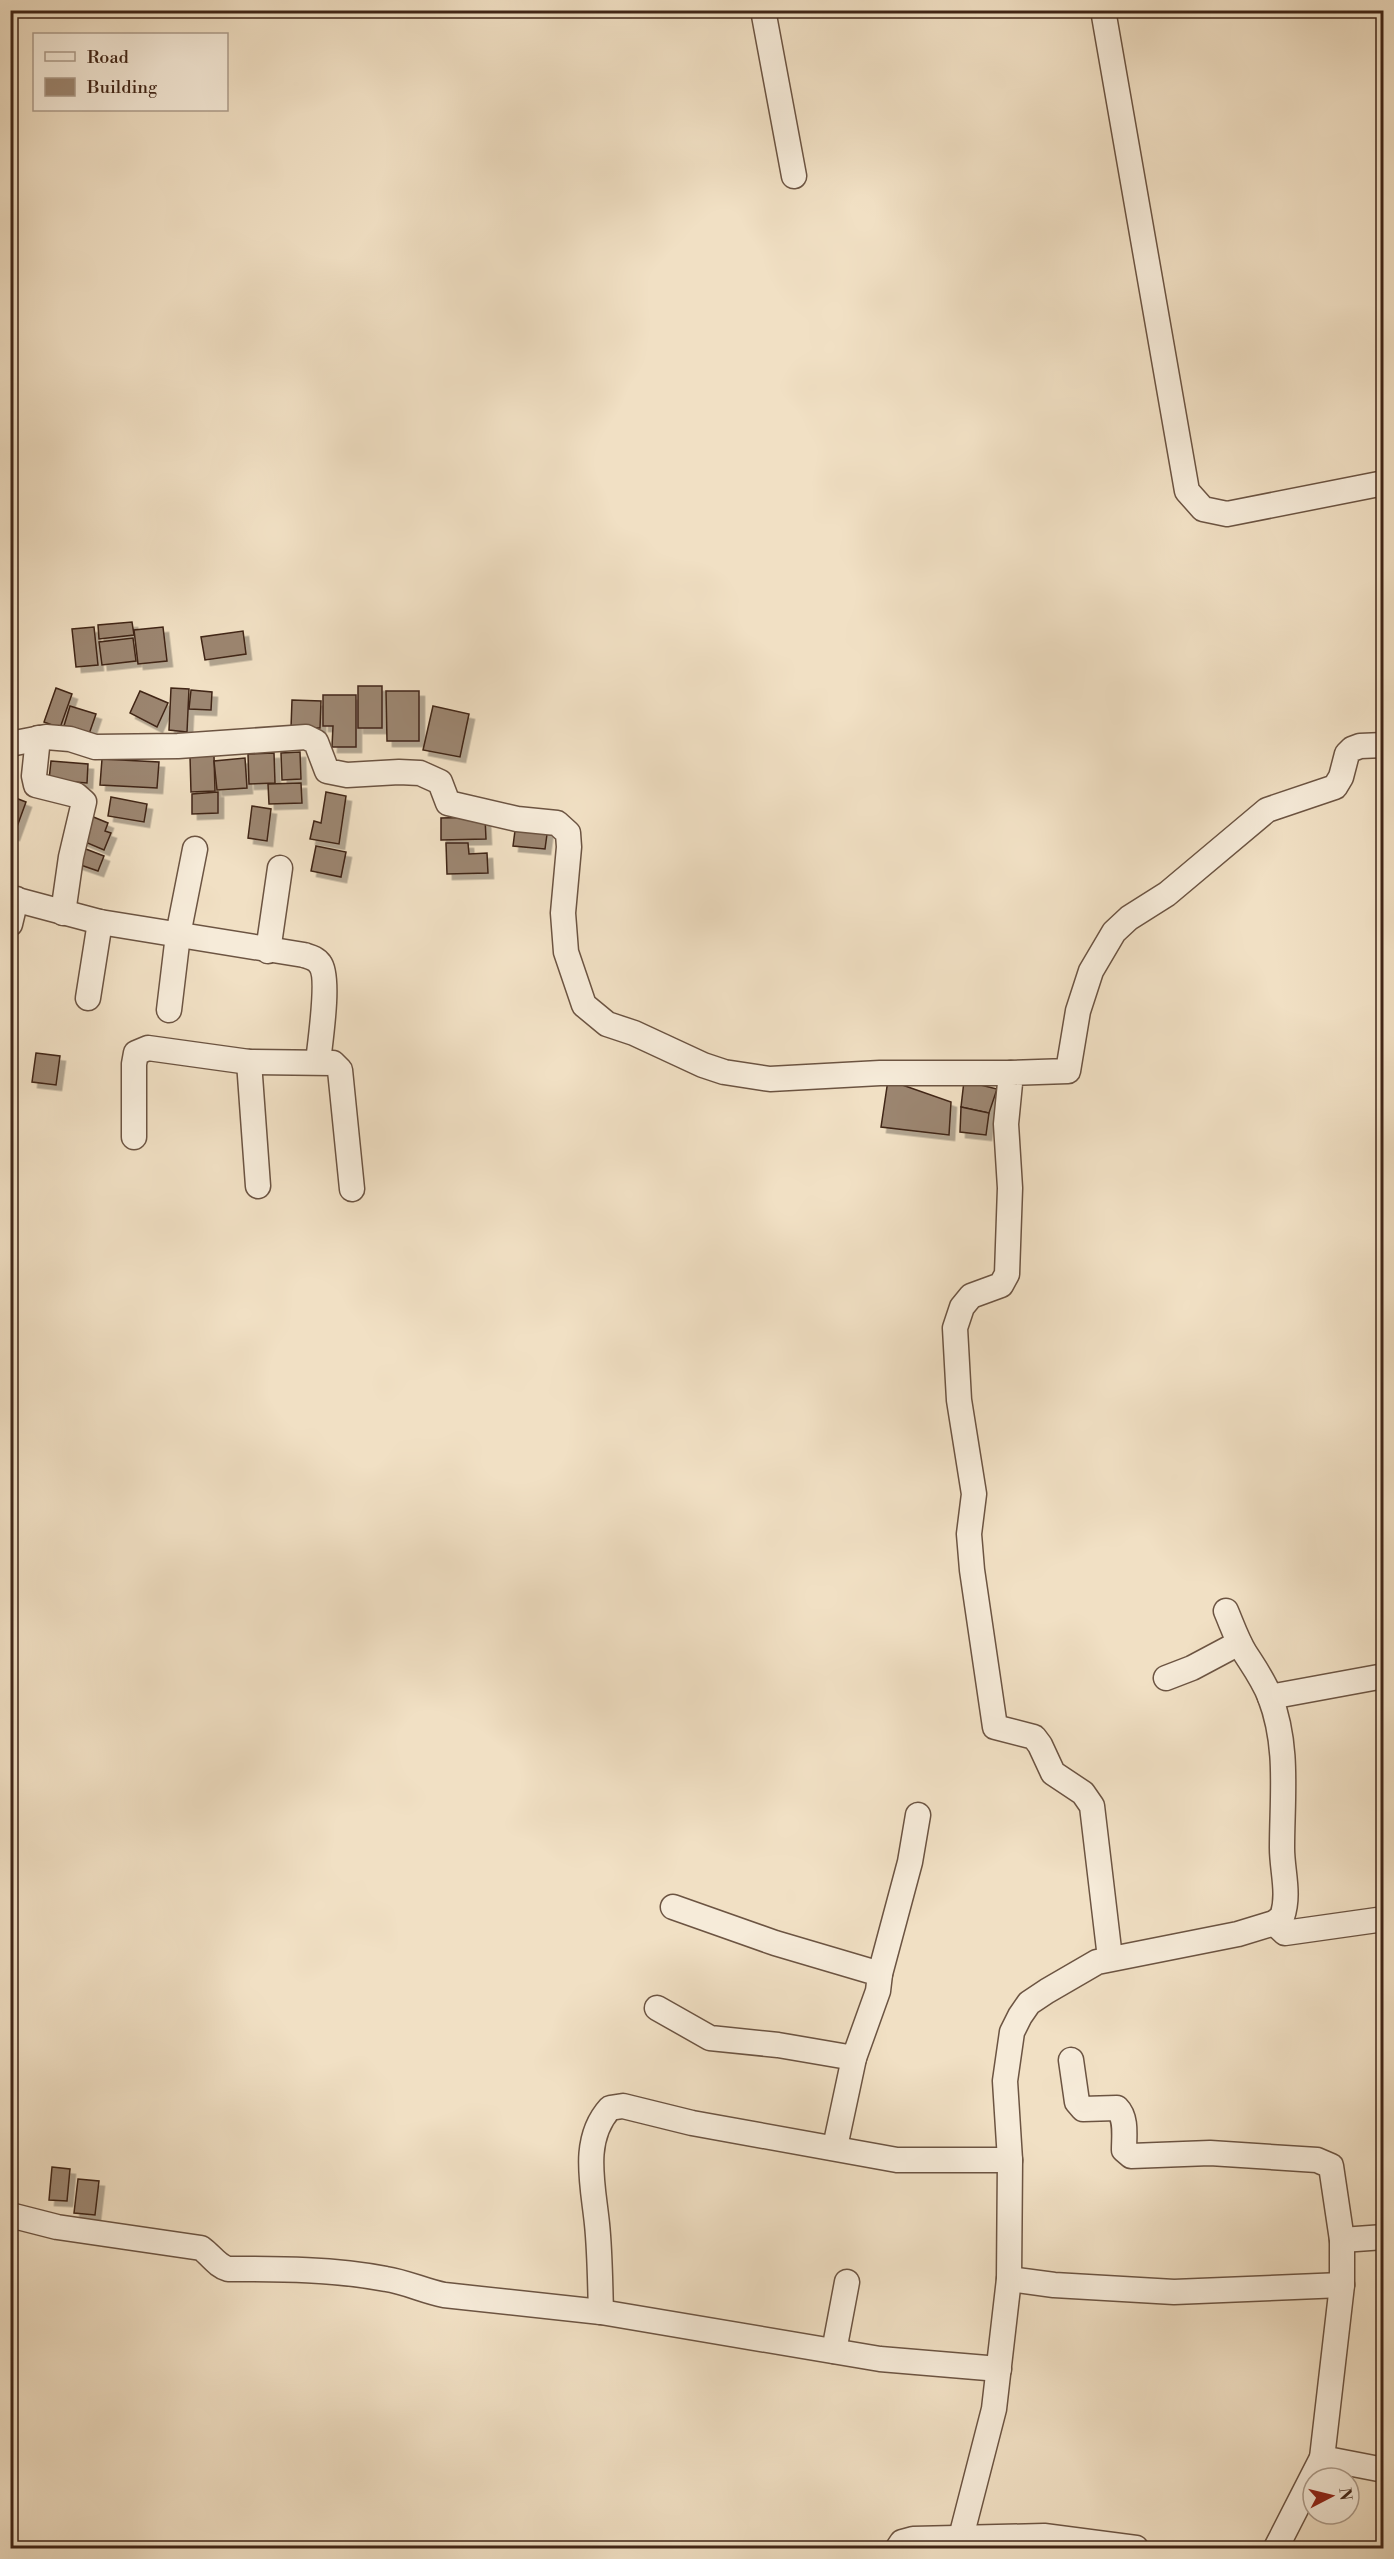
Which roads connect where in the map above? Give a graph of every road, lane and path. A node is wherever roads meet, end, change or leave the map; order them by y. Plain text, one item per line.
1 (763, 10) edge
2 (1102, 10) edge
3 (794, 176) dead end
4 (1383, 483) edge
5 (38, 738) junction
6 (10, 744) edge
7 (1383, 745) edge
8 (195, 849) dead end
9 (280, 868) dead end
10 (13, 898) edge
11 (63, 913) junction
12 (100, 922) junction
13 (10, 924) edge
14 (178, 935) junction
15 (268, 951) junction
16 (88, 998) dead end
17 (169, 1010) dead end
18 (249, 1062) junction
19 (318, 1062) junction
20 (1011, 1073) junction
21 (134, 1137) dead end
22 (258, 1185) dead end
23 (352, 1189) dead end
24 (1226, 1611) dead end
25 (1239, 1643) junction
26 (1383, 1676) edge
27 (1166, 1677) dead end
28 (1270, 1697) junction
29 (918, 1815) dead end
30 (673, 1907) dead end
31 (1383, 1919) edge
32 (1274, 1923) junction
33 (1110, 1958) junction
34 (880, 1974) junction
35 (657, 2008) dead end
36 (854, 2058) junction
37 (1071, 2060) dead end
38 (835, 2147) junction
39 (1010, 2160) junction
40 (10, 2215) edge
41 (1383, 2237) edge
42 (1342, 2240) junction
43 (1009, 2279) junction
44 (847, 2282) dead end
45 (1342, 2285) junction
46 (601, 2312) junction
47 (834, 2351) junction
48 (999, 2369) junction
49 (1322, 2458) junction
50 (1383, 2470) edge
51 (962, 2537) junction
52 (898, 2548) edge
53 (1136, 2548) edge
54 (1276, 2548) edge

1 - 3 street
2 - 4 street
5 - 6 street
5 - 11 street
5 - 20 street
7 - 20 street
8 - 14 street
9 - 15 street
10 - 11 street
10 - 13 street
11 - 12 street
12 - 14 street
12 - 16 street
14 - 15 street
14 - 17 street
15 - 19 street
18 - 19 street
18 - 21 street
18 - 22 street
19 - 23 street
20 - 33 street
24 - 25 street
25 - 27 street
25 - 28 street
26 - 28 street
28 - 32 street
29 - 34 street
30 - 34 street
31 - 32 street
32 - 33 street
33 - 39 street
34 - 36 street
35 - 36 street
36 - 38 street
37 - 42 street
38 - 39 street
38 - 46 street
39 - 43 street
40 - 46 street
41 - 42 street
42 - 45 street
43 - 45 street
43 - 48 street
44 - 47 street
45 - 49 street
46 - 47 street
47 - 48 street
48 - 51 street
49 - 50 street
49 - 54 street
51 - 52 street
51 - 53 street

